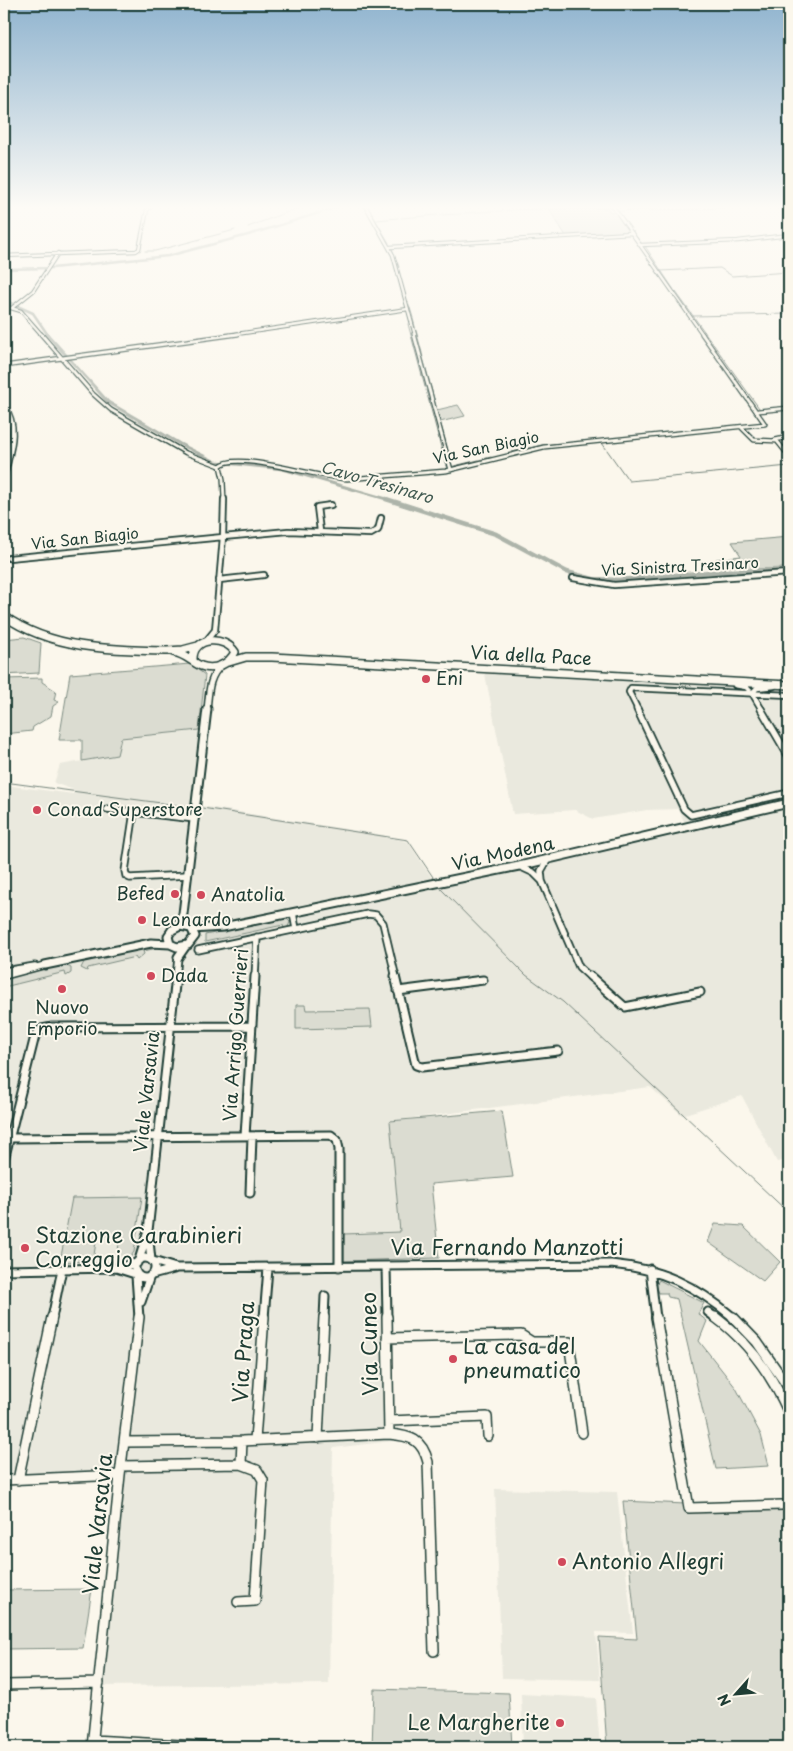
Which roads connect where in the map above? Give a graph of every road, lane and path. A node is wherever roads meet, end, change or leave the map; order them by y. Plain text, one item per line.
1 (33, 287) edge
2 (402, 287) edge
3 (670, 287) edge
4 (4, 306) edge
5 (16, 306) junction
6 (408, 309) junction
7 (63, 358) junction
8 (4, 366) edge
9 (4, 406) edge
10 (789, 408) edge
11 (758, 411) junction
12 (742, 428) junction
13 (789, 437) edge
14 (775, 440) junction
15 (789, 456) edge
16 (222, 465) junction
17 (451, 470) junction
18 (4, 477) edge
19 (331, 505) dead end
20 (382, 518) dead end
21 (320, 532) junction
22 (223, 537) junction
23 (9, 558) dead end
24 (789, 573) edge
25 (264, 575) dead end
26 (573, 578) dead end
27 (219, 580) junction
28 (4, 616) edge
29 (215, 630) junction
30 (224, 641) junction
31 (201, 644) junction
32 (234, 649) junction
33 (171, 651) junction
34 (272, 657) junction
35 (193, 660) junction
36 (225, 664) junction
37 (205, 667) junction
38 (706, 680) junction
39 (210, 684) junction
40 (781, 684) junction
41 (789, 685) edge
42 (752, 693) junction
43 (789, 695) edge
44 (789, 757) edge
45 (789, 793) edge
46 (749, 803) junction
47 (789, 803) edge
48 (106, 809) dead end
49 (755, 811) junction
50 (134, 812) junction
51 (195, 819) junction
52 (548, 859) junction
53 (534, 862) junction
54 (519, 866) junction
55 (541, 871) junction
56 (534, 873) junction
57 (188, 875) junction
58 (542, 881) junction
59 (293, 913) junction
60 (183, 914) junction
61 (177, 927) junction
62 (223, 927) junction
63 (191, 928) junction
64 (296, 929) junction
65 (169, 934) junction
66 (257, 937) junction
67 (193, 940) junction
68 (151, 943) junction
69 (172, 945) junction
70 (185, 947) junction
71 (198, 950) dead end
72 (178, 957) junction
73 (45, 965) junction
74 (4, 971) edge
75 (4, 976) edge
76 (483, 980) dead end
77 (398, 991) junction
78 (700, 992) dead end
79 (252, 1026) junction
80 (170, 1027) junction
81 (558, 1051) dead end
82 (249, 1136) junction
83 (158, 1137) junction
84 (10, 1138) junction
85 (4, 1160) edge
86 (250, 1193) dead end
87 (148, 1231) junction
88 (152, 1260) junction
89 (138, 1262) junction
90 (386, 1266) junction
91 (339, 1267) junction
92 (62, 1268) junction
93 (116, 1268) junction
94 (176, 1268) junction
95 (268, 1268) junction
96 (4, 1270) edge
97 (650, 1270) junction
98 (136, 1275) junction
99 (151, 1275) junction
100 (325, 1296) dead end
101 (140, 1304) junction
102 (708, 1312) dead end
103 (387, 1338) junction
104 (789, 1388) edge
105 (789, 1413) edge
106 (389, 1421) junction
107 (582, 1433) dead end
108 (389, 1434) junction
109 (488, 1436) dead end
110 (318, 1438) junction
111 (242, 1440) junction
112 (255, 1440) junction
113 (125, 1442) junction
114 (241, 1464) junction
115 (121, 1471) junction
116 (4, 1480) edge
117 (18, 1480) junction
118 (782, 1505) dead end
119 (238, 1602) dead end
120 (434, 1651) dead end
121 (99, 1683) junction
122 (4, 1685) edge
123 (92, 1744) edge
124 (216, 1747) edge

1 - 5 street
2 - 6 street
3 - 11 street
4 - 5 street
5 - 7 street
6 - 7 street
6 - 17 street
7 - 8 street
7 - 16 street
9 - 18 main road
10 - 11 street
11 - 12 street, Via San Biagio
12 - 14 street
12 - 17 street, Via San Biagio
13 - 14 street
14 - 15 street
16 - 17 street, Via San Biagio
16 - 22 street
19 - 21 street
20 - 21 street, Via San Biagio
21 - 22 street, Via San Biagio
22 - 23 street, Via San Biagio
22 - 27 street
24 - 26 street, Via Sinistra Tresinaro
25 - 27 street
27 - 29 street
28 - 33 main road
29 - 30 street
29 - 31 street
30 - 31 main road
30 - 32 main road
31 - 33 main road
31 - 35 main road
32 - 34 main road, Via della Pace
32 - 36 main road
33 - 35 main road
34 - 36 main road, Via della Pace
34 - 38 main road, Via della Pace
35 - 37 main road
36 - 37 main road, Via della Pace
36 - 39 street
37 - 39 street
38 - 40 main road, Via della Pace
38 - 42 street
39 - 51 street
40 - 41 main road, Via della Pace
40 - 42 street
42 - 43 street
42 - 44 street
42 - 46 street
45 - 46 street
46 - 49 street
47 - 49 street, Via Modena
48 - 50 street
49 - 52 street, Via Modena
50 - 51 street
50 - 57 street
51 - 57 street
52 - 53 street, Via Modena
52 - 55 street
53 - 54 street, Via Modena
53 - 55 street
53 - 56 street
54 - 56 street
54 - 59 street, Via Modena
55 - 58 street
56 - 58 street
57 - 60 street
58 - 78 street
59 - 62 street, Via Modena
59 - 64 street
60 - 61 street
60 - 63 street
61 - 63 street
61 - 65 street
62 - 63 street, Via Modena
62 - 67 street, Via Modena
63 - 67 street
64 - 66 street
64 - 77 street
65 - 68 street
65 - 69 street
66 - 71 street
66 - 79 street, Via Arrigo Guerrieri
67 - 70 street
68 - 69 street
68 - 73 street
69 - 70 street
69 - 72 street, Viale Varsavia
70 - 72 street, Viale Varsavia
72 - 80 street, Viale Varsavia
73 - 74 street
73 - 75 street
76 - 77 street
77 - 81 street
79 - 80 street
79 - 82 street, Via Arrigo Guerrieri
80 - 83 street, Viale Varsavia
80 - 84 street
82 - 83 street
82 - 86 street, Via Arrigo Guerrieri
82 - 91 street
83 - 84 street
83 - 87 street, Viale Varsavia
84 - 85 street
87 - 88 street, Viale Varsavia
87 - 89 street, Viale Varsavia
88 - 89 street
88 - 94 street, Via Fernando Manzotti
88 - 99 street, Viale Varsavia
89 - 93 street
89 - 98 street, Viale Varsavia
90 - 91 street, Via Fernando Manzotti
90 - 97 street, Via Fernando Manzotti
90 - 103 street, Via Cuneo
91 - 95 street, Via Fernando Manzotti
92 - 93 street
92 - 96 street
92 - 117 street
93 - 98 street
94 - 95 street, Via Fernando Manzotti
94 - 99 street, Via Fernando Manzotti
95 - 112 street, Via Praga
97 - 104 street, Via Fernando Manzotti
97 - 118 street
98 - 99 street
98 - 101 street, Viale Varsavia
99 - 101 street, Viale Varsavia
100 - 110 street
101 - 113 street, Viale Varsavia
102 - 105 street
103 - 106 street, Via Cuneo
103 - 107 street
106 - 108 street, Via Cuneo
106 - 109 street, Via Cuneo
108 - 110 street
108 - 120 street
110 - 112 street
111 - 112 street
111 - 113 street
111 - 114 street
113 - 115 street, Viale Varsavia
114 - 115 street
114 - 119 street
115 - 117 street
115 - 121 street, Viale Varsavia
116 - 117 street
121 - 122 street
121 - 123 street, Viale Varsavia
123 - 124 street

